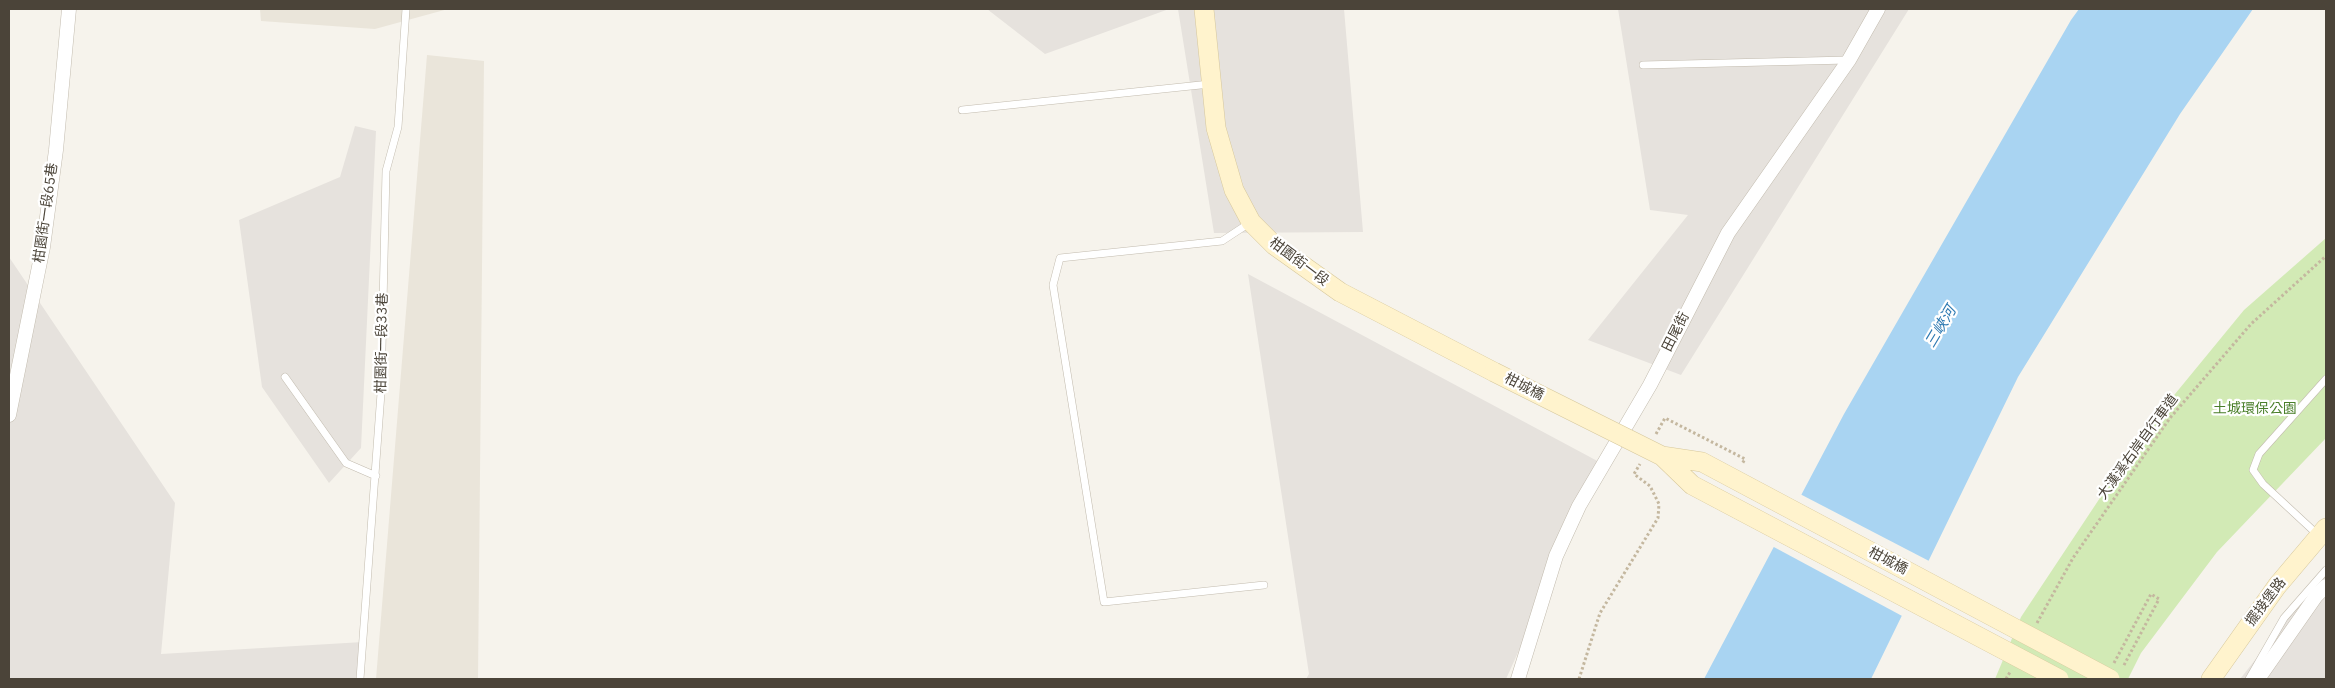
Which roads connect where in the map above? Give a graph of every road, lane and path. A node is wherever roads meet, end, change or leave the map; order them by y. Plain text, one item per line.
1 (69, 9) edge
2 (406, 9) edge
3 (1204, 9) edge
4 (1878, 9) edge
5 (1849, 60) junction
6 (1643, 64) dead end
7 (1210, 84) junction
8 (962, 110) dead end
9 (1251, 222) junction
10 (2326, 256) edge
11 (1494, 372) joint
12 (285, 377) dead end
13 (2326, 379) edge
14 (9, 415) edge
15 (1657, 449) junction
16 (1643, 458) dead end
17 (1741, 467) dead end
18 (376, 476) junction
19 (2322, 532) edge
20 (2326, 570) edge
21 (1264, 585) dead end
22 (2326, 586) edge
23 (2035, 627) dead end
24 (2011, 670) dead end
25 (2114, 672) edge
26 (360, 679) edge
27 (1518, 679) edge
28 (1579, 679) edge
29 (2006, 679) edge
30 (2059, 679) edge
31 (2211, 679) edge
32 (2249, 679) edge
33 (2258, 679) edge

1 - 14 street, 柑園街一段65巷
2 - 18 lane, 柑園街一段33巷
3 - 7 street, 柑園街一段
4 - 5 street, 田尾街
5 - 6 lane
5 - 27 street, 田尾街
7 - 8 lane
7 - 9 street, 柑園街一段
9 - 11 street, 柑園街一段
9 - 21 lane
10 - 23 path, 大漢溪右岸自行車道
11 - 15 street, 柑城橋, bridge
12 - 18 lane
13 - 19 lane
15 - 17 path
15 - 25 street, 柑城橋, bridge
15 - 30 street, 柑城橋, bridge
16 - 28 path
18 - 26 lane, 柑園街一段33巷
19 - 31 street, 擺接堡路
20 - 32 lane
22 - 33 street
24 - 29 path
25 - 25 path

